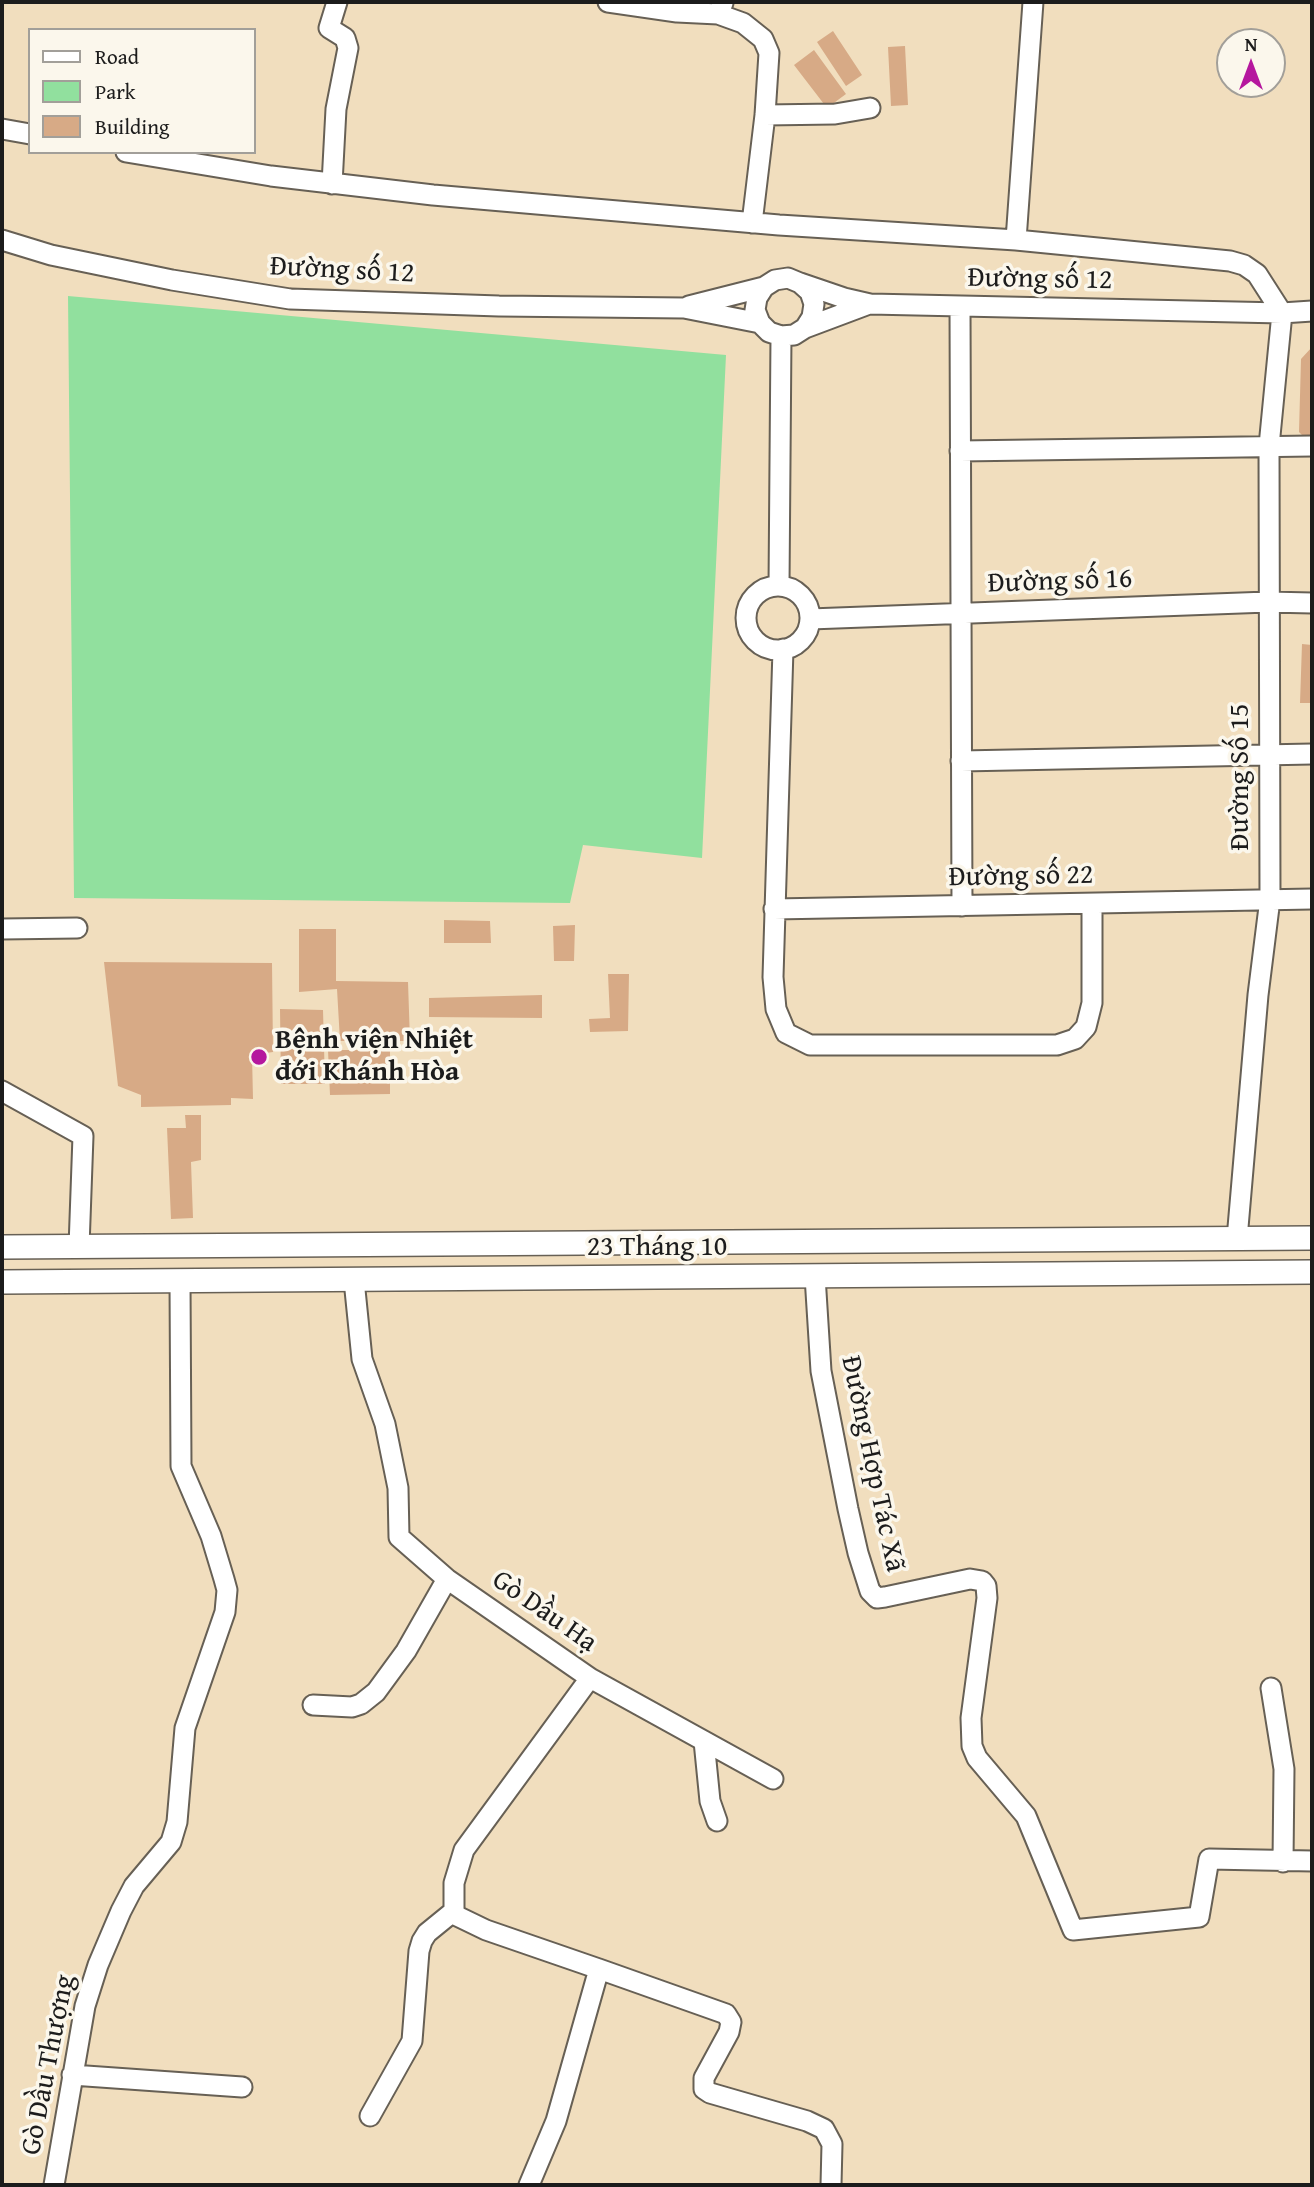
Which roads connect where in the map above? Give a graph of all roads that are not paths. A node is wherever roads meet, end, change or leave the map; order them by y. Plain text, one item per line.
1 (337, 2) edge
2 (608, 2) edge
3 (1033, 2) edge
4 (721, 8) edge
5 (870, 108) dead end
6 (765, 115) junction
7 (2, 129) edge
8 (28, 134) edge
9 (138, 154) edge
10 (332, 184) junction
11 (752, 223) junction
12 (2, 240) edge
13 (1016, 240) junction
14 (800, 283) junction
15 (764, 287) junction
16 (870, 304) junction
17 (960, 306) junction
18 (684, 308) junction
19 (1312, 311) edge
20 (1282, 313) junction
21 (760, 323) junction
22 (805, 328) junction
23 (781, 336) junction
24 (1269, 446) junction
25 (1312, 446) edge
26 (960, 451) junction
27 (779, 586) junction
28 (1268, 602) junction
29 (1312, 603) edge
30 (810, 619) junction
31 (783, 649) junction
32 (1269, 754) junction
33 (1312, 754) edge
34 (961, 761) junction
35 (1269, 899) junction
36 (1312, 899) edge
37 (1093, 904) junction
38 (962, 906) junction
39 (774, 909) junction
40 (78, 928) dead end
41 (2, 929) edge
42 (2, 1091) edge
43 (1312, 1238) edge
44 (1237, 1239) junction
45 (2, 1247) edge
46 (79, 1247) junction
47 (1312, 1272) edge
48 (815, 1276) junction
49 (354, 1280) junction
50 (180, 1281) junction
51 (2, 1282) edge
52 (447, 1579) junction
53 (590, 1678) junction
54 (1271, 1688) dead end
55 (313, 1705) dead end
56 (704, 1741) junction
57 (773, 1779) dead end
58 (717, 1821) dead end
59 (1312, 1861) edge
60 (1283, 1862) junction
61 (454, 1911) junction
62 (599, 1969) junction
63 (72, 2075) junction
64 (242, 2087) dead end
65 (370, 2116) dead end
66 (54, 2185) edge
67 (529, 2185) edge
68 (831, 2185) edge

1 - 10 street
2 - 4 street
3 - 13 street
4 - 6 street
5 - 6 street
6 - 11 street
7 - 8 street
9 - 10 street
10 - 11 street
11 - 13 street
12 - 18 street, Đường số 12
13 - 20 street
14 - 15 street
14 - 16 street, Đường số 12
14 - 22 street
15 - 18 street, Đường số 12
15 - 21 street
16 - 17 street, Đường số 12
16 - 22 street
17 - 20 street, Đường số 12
17 - 26 street
18 - 21 street, Đường số 12
19 - 20 street
20 - 24 street, Đường Số 15
21 - 23 street
22 - 23 street
23 - 27 street
24 - 25 street
24 - 26 street
24 - 28 street, Đường Số 15
26 - 34 street
27 - 30 street
27 - 31 street
28 - 29 street, Đường số 16
28 - 30 street, Đường số 16
28 - 32 street, Đường Số 15
30 - 31 street
31 - 39 street
32 - 33 street
32 - 34 street
32 - 35 street, Đường Số 15
34 - 38 street
35 - 36 street
35 - 37 street, Đường số 22
35 - 44 street, Đường Số 15
37 - 38 street, Đường số 22
37 - 39 street
38 - 39 street, Đường số 22
40 - 41 street
42 - 46 street
43 - 44 main road, 23 Tháng 10
44 - 46 main road, 23 Tháng 10
45 - 46 main road, 23 Tháng 10
47 - 48 main road, 23 Tháng 10
48 - 49 main road, 23 Tháng 10
48 - 60 street, Đường Hợp Tác Xã
49 - 50 main road, 23 Tháng 10
49 - 52 street, Gò Dầu Hạ
50 - 51 main road, 23 Tháng 10
50 - 63 street, Gò Dầu Thượng
52 - 53 street, Gò Dầu Hạ
52 - 55 street
53 - 56 street
53 - 61 street, Gò Dầu Hạ
54 - 60 street
56 - 57 street
56 - 58 street
59 - 60 street, Đường Hợp Tác Xã
61 - 62 street
61 - 65 street
62 - 67 street
62 - 68 street
63 - 64 street
63 - 66 street, Gò Dầu Thượng

